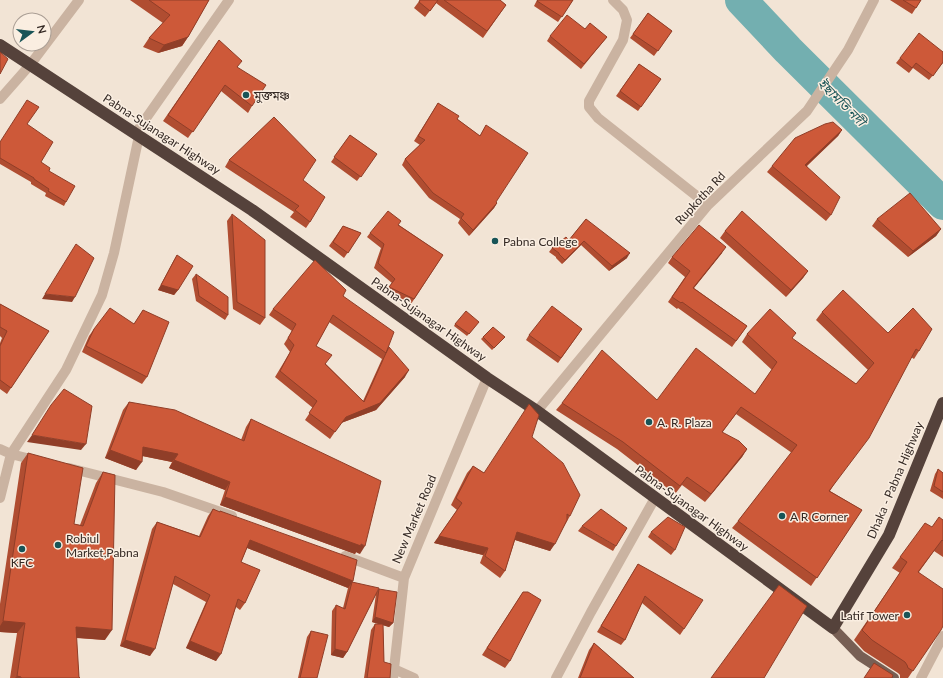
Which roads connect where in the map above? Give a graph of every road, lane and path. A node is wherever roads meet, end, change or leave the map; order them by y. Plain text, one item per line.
1 (79, 0) edge
2 (229, 0) edge
3 (613, 0) edge
4 (874, 0) edge
5 (0, 45) edge
6 (30, 65) junction
7 (0, 99) edge
8 (137, 135) junction
9 (708, 205) junction
10 (487, 378) junction
11 (943, 404) edge
12 (537, 411) junction
13 (0, 449) edge
14 (11, 454) junction
15 (0, 498) edge
16 (655, 498) junction
17 (239, 518) edge
18 (336, 553) edge
19 (404, 578) junction
20 (833, 628) junction
21 (943, 636) edge
22 (393, 674) edge
23 (414, 678) edge
24 (556, 678) edge
25 (894, 678) edge
26 (921, 678) edge

1 - 6 street
2 - 8 street
3 - 9 street
4 - 9 street, Rupkotha Rd
5 - 6 highway, Pabna-Sujanagar Highway
6 - 7 street
6 - 8 highway, Pabna-Sujanagar Highway
8 - 10 highway, Pabna-Sujanagar Highway
8 - 14 street
9 - 12 street, Rupkotha Rd
10 - 12 highway, Pabna-Sujanagar Highway
10 - 19 street, New Market Road
11 - 20 highway, Dhaka - Pabna Highway
12 - 16 highway, Pabna-Sujanagar Highway
13 - 14 street
14 - 15 street
14 - 17 street
16 - 20 highway, Pabna-Sujanagar Highway
16 - 24 street
18 - 19 street
19 - 22 street, New Market Road
20 - 25 main road
21 - 26 street
22 - 23 street

